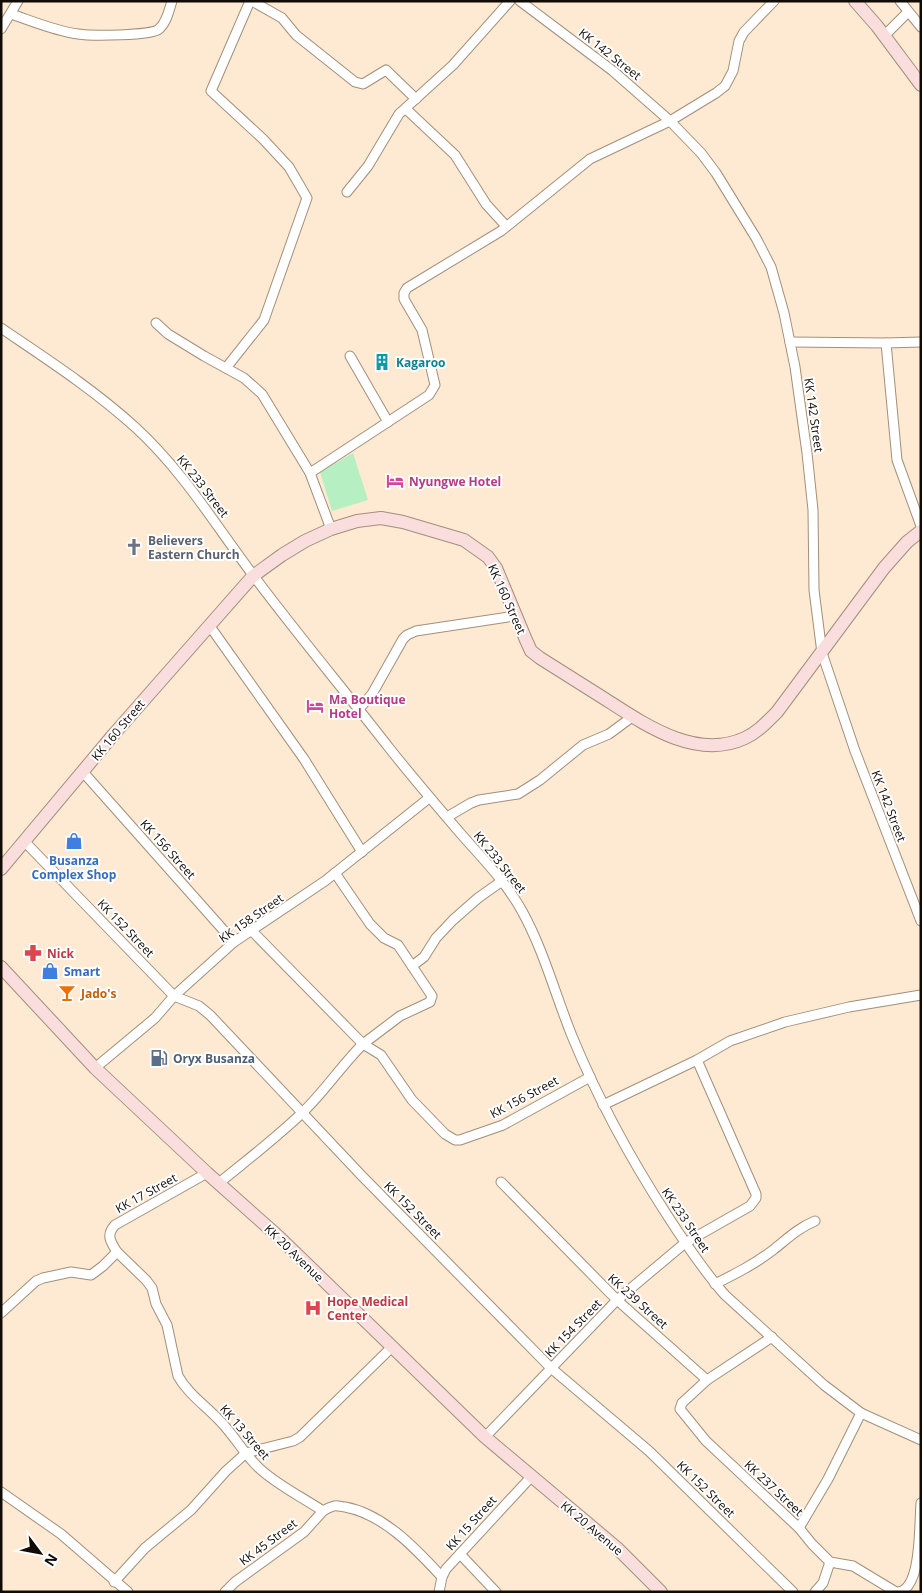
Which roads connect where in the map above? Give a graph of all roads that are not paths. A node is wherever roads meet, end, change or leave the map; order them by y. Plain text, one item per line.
1 (18, 1) edge
2 (172, 1) edge
3 (251, 1) edge
4 (510, 1) edge
5 (520, 1) edge
6 (774, 1) edge
7 (855, 1) edge
8 (900, 1) edge
9 (908, 12) junction
10 (11, 14) junction
11 (921, 27) edge
12 (1, 29) edge
13 (884, 36) junction
14 (921, 85) edge
15 (416, 99) junction
16 (406, 109) junction
17 (670, 121) junction
18 (348, 192) dead end
19 (506, 226) junction
20 (156, 324) dead end
21 (1, 328) edge
22 (790, 342) junction
23 (921, 342) edge
24 (886, 343) junction
25 (350, 356) dead end
26 (226, 368) junction
27 (388, 422) junction
28 (310, 473) junction
29 (921, 526) edge
30 (331, 529) junction
31 (921, 531) edge
32 (253, 576) junction
33 (515, 616) junction
34 (209, 624) junction
35 (822, 653) junction
36 (359, 710) junction
37 (632, 716) junction
38 (83, 772) junction
39 (429, 798) junction
40 (446, 817) junction
41 (24, 841) junction
42 (362, 852) junction
43 (1, 868) edge
44 (335, 873) junction
45 (502, 881) junction
46 (920, 919) edge
47 (252, 932) junction
48 (234, 942) junction
49 (412, 966) junction
50 (1, 967) edge
51 (921, 995) edge
52 (174, 996) junction
53 (363, 1044) junction
54 (697, 1060) junction
55 (95, 1068) junction
56 (590, 1076) junction
57 (602, 1105) junction
58 (301, 1114) junction
59 (207, 1173) junction
60 (501, 1182) dead end
61 (219, 1183) junction
62 (815, 1221) dead end
63 (685, 1242) junction
64 (117, 1252) junction
65 (715, 1284) junction
66 (617, 1300) junction
67 (1, 1313) edge
68 (772, 1336) junction
69 (392, 1347) junction
70 (551, 1368) junction
71 (707, 1380) junction
72 (861, 1413) junction
73 (485, 1437) junction
74 (921, 1440) edge
75 (246, 1453) junction
76 (531, 1477) junction
77 (1, 1492) edge
78 (921, 1503) edge
79 (323, 1511) junction
80 (799, 1528) junction
81 (460, 1554) junction
82 (830, 1562) junction
83 (442, 1577) junction
84 (114, 1582) junction
85 (128, 1592) edge
86 (225, 1592) edge
87 (439, 1592) edge
88 (496, 1592) edge
89 (661, 1592) edge
90 (793, 1592) edge
91 (815, 1592) edge
92 (897, 1592) edge

1 - 10 street
2 - 10 street
3 - 15 street
3 - 26 street
4 - 15 street
5 - 17 street, KK 142 Street
6 - 17 street
7 - 13 main road
8 - 9 street
9 - 11 street
9 - 13 street
10 - 12 street
13 - 14 main road
15 - 16 street
16 - 18 street
16 - 19 street
17 - 19 street
17 - 22 street, KK 142 Street
19 - 27 street
20 - 26 street
21 - 32 street, KK 233 Street
22 - 24 street
22 - 35 street, KK 142 Street
23 - 24 street
24 - 29 street
25 - 27 street
26 - 28 street
27 - 28 street
28 - 30 street
30 - 32 main road, KK 160 Street
30 - 33 main road, KK 160 Street
31 - 35 main road, KK 160 Street
32 - 34 main road, KK 160 Street
32 - 36 street, KK 233 Street
33 - 36 street
33 - 37 main road, KK 160 Street
34 - 38 main road, KK 160 Street
34 - 42 street
35 - 37 main road, KK 160 Street
35 - 46 street, KK 142 Street
36 - 39 street, KK 233 Street
37 - 40 street
38 - 41 main road, KK 160 Street
38 - 48 street, KK 156 Street
39 - 40 street, KK 233 Street
39 - 42 street, KK 158 Street
40 - 45 street, KK 233 Street
41 - 43 main road, KK 160 Street
41 - 52 street, KK 152 Street
42 - 44 street, KK 158 Street
44 - 47 street, KK 158 Street
44 - 49 street
45 - 49 street
45 - 56 street, KK 233 Street
47 - 48 street, KK 158 Street
47 - 53 street, KK 156 Street
48 - 52 street, KK 158 Street
49 - 53 street
50 - 55 main road, KK 20 Avenue
51 - 54 street
52 - 55 street, KK 158 Street
52 - 58 street, KK 152 Street
53 - 56 street, KK 156 Street
53 - 58 street
54 - 57 street
54 - 63 street, KK 154 Street
55 - 59 main road, KK 20 Avenue
56 - 57 street, KK 233 Street
57 - 63 street, KK 233 Street
58 - 61 street
58 - 70 street, KK 152 Street
59 - 61 main road, KK 20 Avenue
59 - 64 street, KK 17 Street
60 - 66 street, KK 239 Street
61 - 69 main road, KK 20 Avenue
62 - 65 street
63 - 65 street, KK 233 Street
63 - 66 street, KK 154 Street
64 - 67 street
64 - 75 street, KK 13 Street
65 - 68 street, KK 233 Street
66 - 70 street, KK 154 Street
66 - 71 street, KK 239 Street
68 - 71 street
68 - 72 street, KK 233 Street
69 - 73 main road, KK 20 Avenue
69 - 75 street
70 - 73 street, KK 154 Street
70 - 90 street, KK 152 Street
71 - 80 street, KK 237 Street
72 - 74 street, KK 233 Street
72 - 80 street
73 - 76 main road, KK 20 Avenue
75 - 79 street, KK 13 Street
75 - 84 street
76 - 81 street, KK 15 Street
76 - 89 main road, KK 20 Avenue
77 - 84 street
78 - 92 street
79 - 83 street
79 - 86 street, KK 45 Street
80 - 82 street, KK 237 Street
81 - 83 street, KK 15 Street
81 - 88 street
82 - 91 street
82 - 92 street
83 - 87 street, KK 15 Street
84 - 85 street

